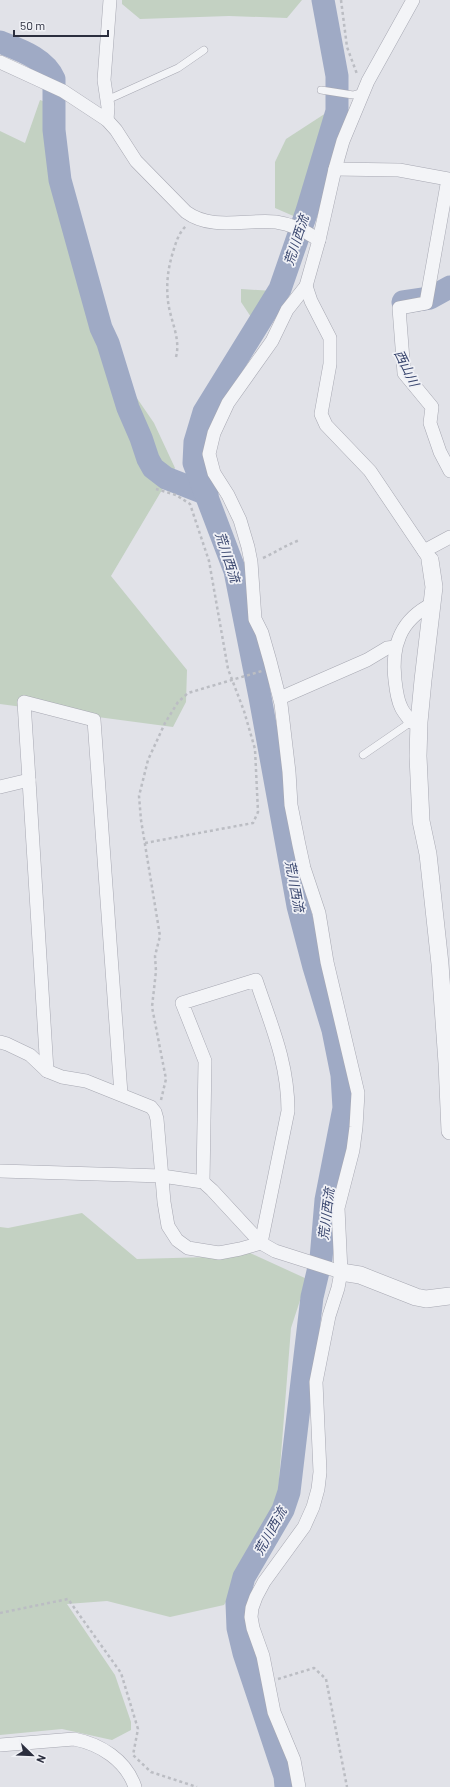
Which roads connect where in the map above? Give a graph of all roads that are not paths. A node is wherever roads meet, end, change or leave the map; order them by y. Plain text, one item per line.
1 (110, 0) edge
2 (413, 0) edge
3 (204, 50) dead end
4 (0, 62) edge
5 (321, 90) dead end
6 (358, 93) junction
7 (107, 100) junction
8 (107, 120) junction
9 (335, 169) junction
10 (316, 238) junction
11 (306, 286) junction
12 (450, 471) edge
13 (450, 537) edge
14 (427, 556) junction
15 (432, 604) junction
16 (395, 647) junction
17 (280, 698) junction
18 (415, 722) junction
19 (363, 755) dead end
20 (29, 780) junction
21 (0, 788) edge
22 (447, 1026) edge
23 (0, 1042) edge
24 (47, 1071) junction
25 (121, 1094) junction
26 (450, 1131) edge
27 (0, 1171) edge
28 (162, 1176) junction
29 (203, 1182) junction
30 (261, 1242) junction
31 (339, 1272) junction
32 (450, 1296) edge
33 (0, 1745) edge
34 (135, 1787) edge
35 (299, 1787) edge

1 - 7 street
2 - 6 street
3 - 7 lane
4 - 8 street
5 - 6 lane
6 - 9 street
7 - 8 street
8 - 10 street
9 - 10 street
9 - 12 street
10 - 11 street
11 - 14 street
11 - 17 street
13 - 14 street
14 - 15 street
15 - 16 street
15 - 18 street
16 - 17 street
16 - 18 street
17 - 31 street
18 - 19 lane
18 - 22 street
20 - 21 street
20 - 24 street
20 - 25 street
22 - 26 street
23 - 24 street
24 - 25 street
25 - 28 street
27 - 28 street
28 - 29 street
28 - 30 street
29 - 30 street
29 - 30 street
30 - 31 street
31 - 32 street
31 - 35 street
33 - 34 street

